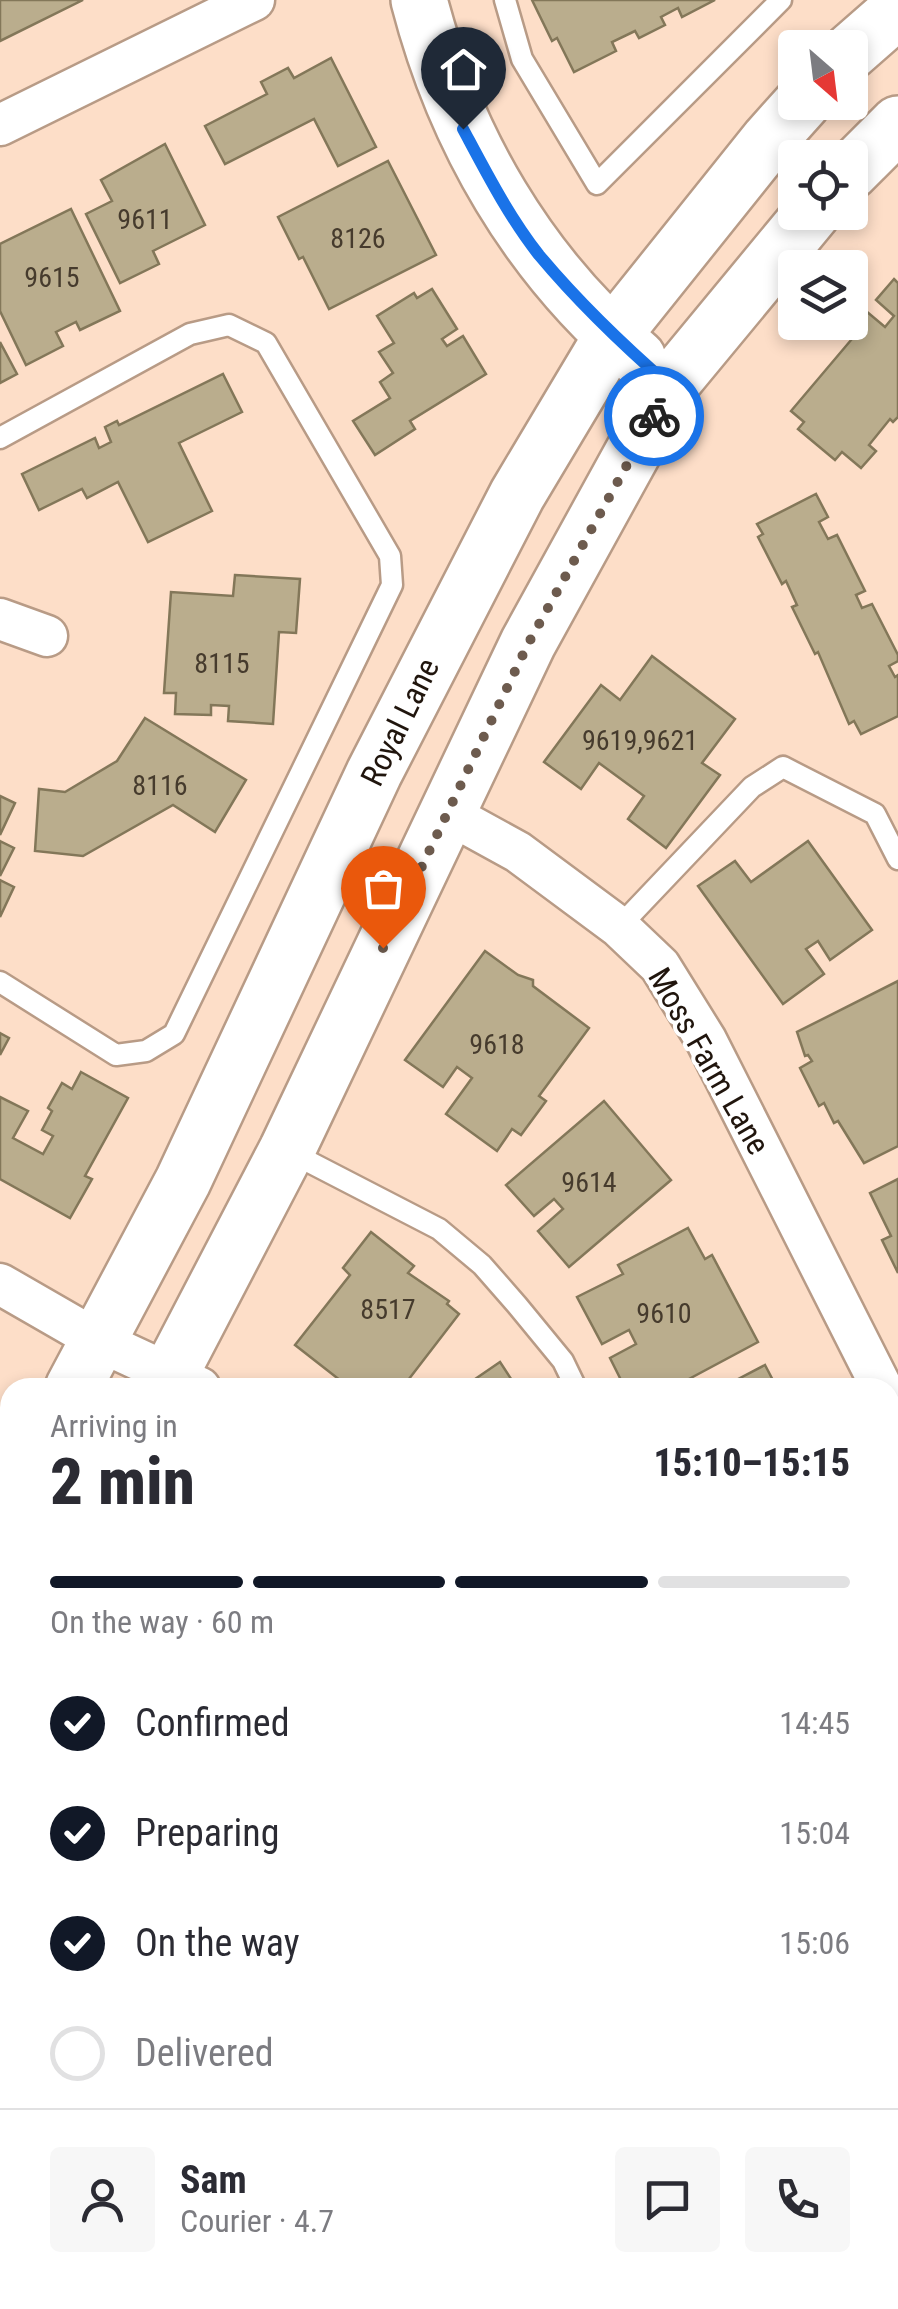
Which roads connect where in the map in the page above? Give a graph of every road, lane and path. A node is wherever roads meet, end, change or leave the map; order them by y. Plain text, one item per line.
1 (254, 0) edge
2 (419, 0) edge
3 (505, 0) edge
4 (782, 0) edge
5 (898, 10) edge
6 (868, 36) edge
7 (787, 120) edge
8 (898, 124) edge
9 (0, 125) edge
10 (868, 154) edge
11 (798, 230) edge
12 (612, 336) junction
13 (670, 386) junction
14 (0, 438) edge
15 (0, 619) edge
16 (47, 636) dead end
17 (447, 813) junction
18 (898, 859) edge
19 (619, 927) junction
20 (0, 982) edge
21 (287, 1150) junction
22 (0, 1284) edge
23 (100, 1341) junction
24 (79, 1378) edge
25 (170, 1378) edge
26 (180, 1378) edge
27 (571, 1378) edge
28 (877, 1378) edge

1 - 9 street
2 - 12 main road
3 - 4 lane
5 - 6 main road
7 - 12 main road, Royal Lane
8 - 10 main road
11 - 13 main road
12 - 13 main road
12 - 23 main road, Royal Lane
13 - 17 main road
14 - 20 lane
15 - 16 street
17 - 19 street, Moss Farm Lane
17 - 21 main road
18 - 19 lane
19 - 28 street, Moss Farm Lane
21 - 26 main road
21 - 27 lane
22 - 23 street
23 - 24 main road, Royal Lane
23 - 25 street

